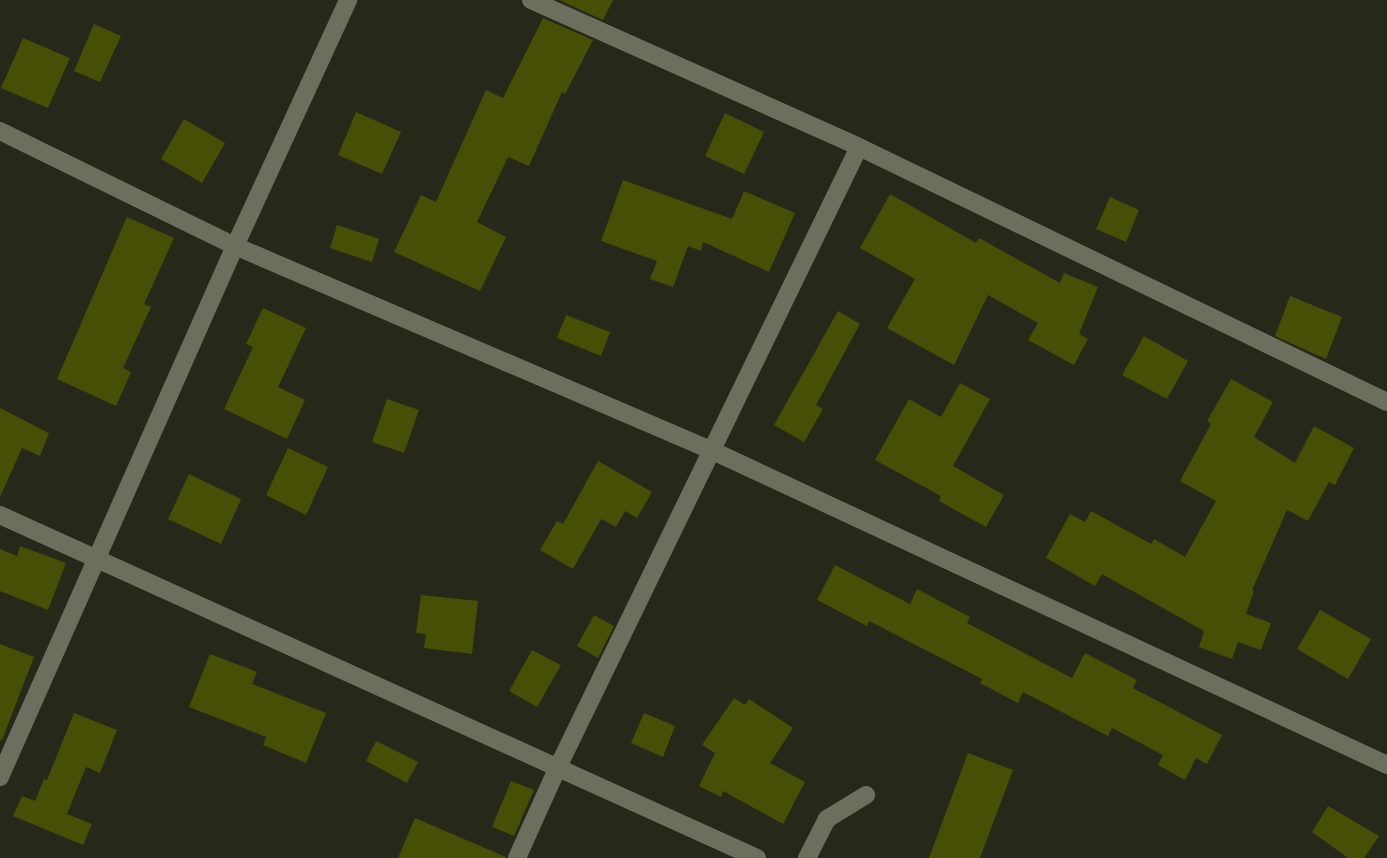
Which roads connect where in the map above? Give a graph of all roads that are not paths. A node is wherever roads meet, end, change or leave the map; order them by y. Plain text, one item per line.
1 (348, 0) edge
2 (531, 0) edge
3 (0, 131) edge
4 (859, 147) junction
5 (235, 246) junction
6 (1387, 402) edge
7 (713, 451) junction
8 (0, 515) edge
9 (96, 558) junction
10 (1387, 765) edge
11 (557, 769) junction
12 (0, 777) edge
13 (866, 795) dead end
14 (517, 858) edge
15 (757, 858) edge
16 (807, 858) edge

1 - 5 street
2 - 4 street
3 - 5 street
4 - 6 street
4 - 7 street
5 - 7 street
5 - 9 street
7 - 10 street
7 - 11 street
8 - 9 street
9 - 11 street
9 - 12 street
11 - 14 street
11 - 15 street
13 - 16 street

